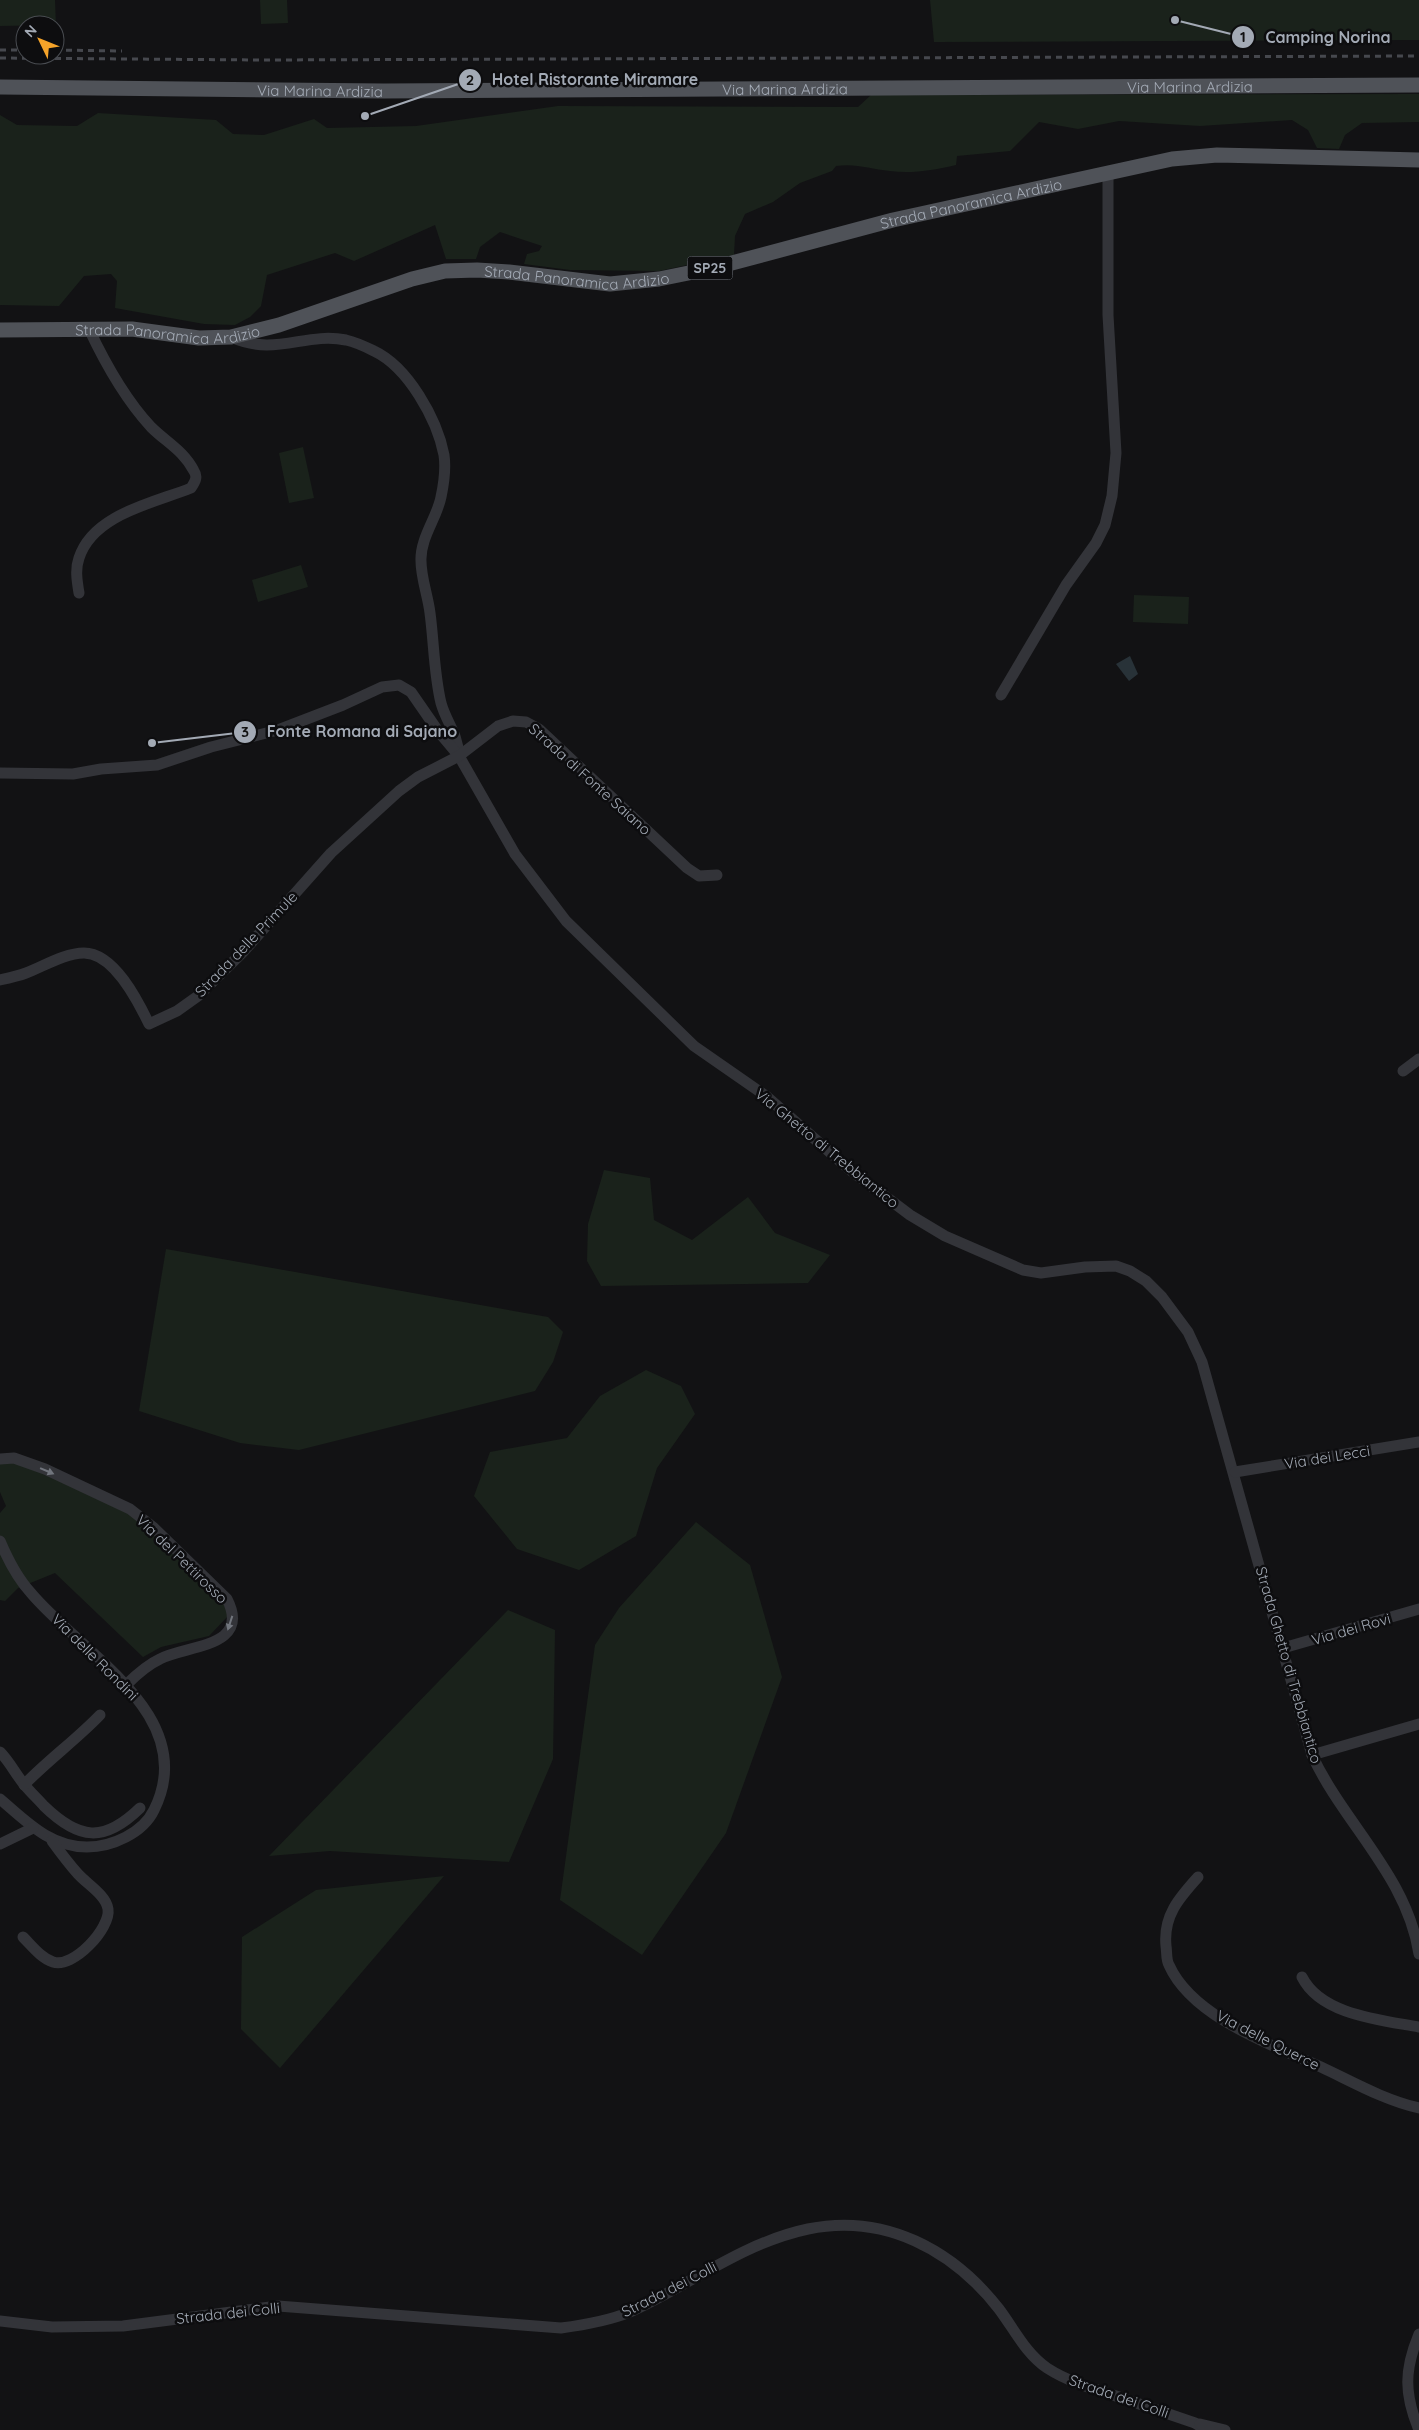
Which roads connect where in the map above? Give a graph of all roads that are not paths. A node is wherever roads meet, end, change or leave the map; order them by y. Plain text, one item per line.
1 (1419, 86) edge
2 (0, 87) edge
3 (1419, 160) edge
4 (1108, 174) junction
5 (90, 329) junction
6 (0, 330) edge
7 (231, 337) junction
8 (78, 593) dead end
9 (1001, 695) dead end
10 (459, 756) junction
11 (0, 773) edge
12 (717, 874) dead end
13 (0, 980) edge
14 (1419, 1058) edge
15 (1403, 1071) dead end
16 (1419, 1442) edge
17 (0, 1459) edge
18 (1234, 1472) junction
19 (0, 1541) edge
20 (1419, 1609) edge
21 (1283, 1648) junction
22 (126, 1684) junction
23 (100, 1715) dead end
24 (1419, 1724) edge
25 (0, 1752) edge
26 (1312, 1755) junction
27 (24, 1785) junction
28 (0, 1799) edge
29 (140, 1808) dead end
30 (33, 1828) junction
31 (52, 1841) junction
32 (0, 1844) edge
33 (1198, 1877) dead end
34 (24, 1937) dead end
35 (1419, 1952) edge
36 (1302, 1977) dead end
37 (1419, 2028) edge
38 (1419, 2108) edge
39 (0, 2321) edge
40 (1419, 2334) edge
41 (1195, 2423) junction
42 (1206, 2430) edge
43 (1225, 2430) edge
44 (1419, 2430) edge

1 - 2 main road, Via Marina Ardizia
3 - 4 main road, Strada Panoramica Ardizio / SP25
4 - 7 main road, Strada Panoramica Ardizio / SP25
4 - 9 street
5 - 6 main road, Strada Panoramica Ardizio / SP25
5 - 7 main road, Strada Panoramica Ardizio / SP25
5 - 8 street
7 - 10 street
10 - 11 street
10 - 12 street, Strada di Fonte Saiano
10 - 13 street, Strada delle Primule
10 - 18 street, Via Ghetto di Trebbiantico
14 - 15 street
16 - 18 street, Via dei Lecci
17 -> 22 street, Via del Pettirosso
18 - 21 street, Strada Ghetto di Trebbiantico
19 - 22 street, Via delle Rondini
20 - 21 street, Via dei Rovi
21 - 26 street, Strada Ghetto di Trebbiantico
22 - 31 street, Via delle Rondini
23 - 27 street
24 - 26 street
25 - 27 street
26 - 35 street, Strada Ghetto di Trebbiantico
27 - 29 street
28 - 30 street, Via delle Rondini
30 - 31 street, Via delle Rondini
30 - 32 street
31 - 34 street
33 - 38 street, Via delle Querce
36 - 37 street
39 - 41 street, Strada dei Colli
40 - 44 street
41 - 42 street, Strada dei Colli
41 - 43 street

